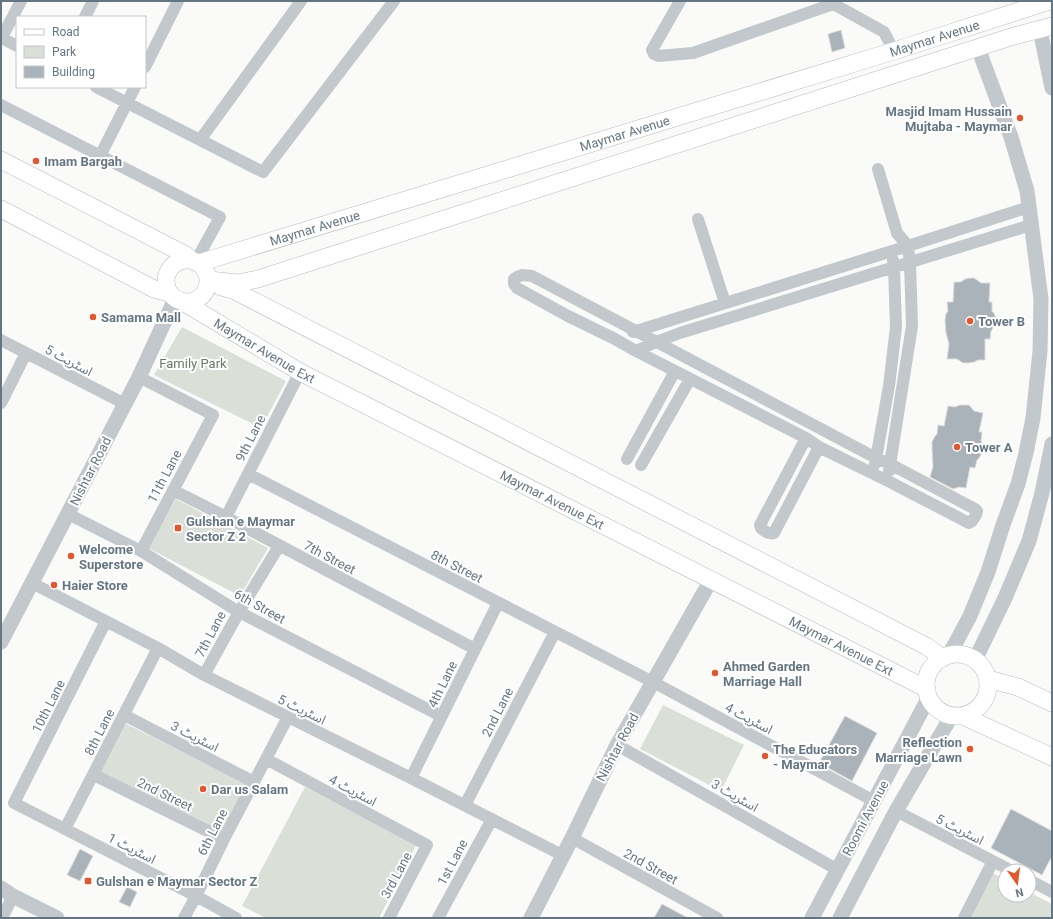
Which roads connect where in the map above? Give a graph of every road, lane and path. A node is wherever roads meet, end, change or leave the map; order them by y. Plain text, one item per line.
1 (21, 1) edge
2 (93, 1) edge
3 (178, 1) edge
4 (301, 1) edge
5 (394, 1) edge
6 (680, 1) edge
7 (1050, 1) edge
8 (832, 2) edge
9 (1007, 14) junction
10 (86, 16) edge
11 (1046, 28) edge
12 (1014, 36) junction
13 (1, 39) edge
14 (16, 46) edge
15 (978, 48) junction
16 (894, 51) junction
17 (146, 65) edge
18 (98, 88) edge
19 (134, 88) edge
20 (1052, 88) edge
21 (126, 103) junction
22 (1, 105) edge
23 (200, 140) junction
24 (100, 156) junction
25 (1, 160) edge
26 (878, 170) dead end
27 (1029, 207) junction
28 (1, 209) edge
29 (698, 220) dead end
30 (1031, 225) junction
31 (897, 233) junction
32 (908, 246) junction
33 (892, 251) junction
34 (195, 261) junction
35 (910, 262) junction
36 (894, 268) junction
37 (209, 283) junction
38 (176, 298) junction
39 (725, 303) junction
40 (636, 331) junction
41 (615, 339) junction
42 (1, 340) edge
43 (656, 342) junction
44 (636, 351) junction
45 (26, 353) junction
46 (675, 371) junction
47 (300, 372) junction
48 (139, 377) junction
49 (690, 379) junction
50 (1, 403) edge
51 (124, 404) junction
52 (806, 438) junction
53 (1052, 444) edge
54 (819, 448) junction
55 (876, 458) junction
56 (627, 460) dead end
57 (890, 464) junction
58 (641, 465) dead end
59 (248, 474) junction
60 (872, 474) junction
61 (888, 481) junction
62 (172, 490) junction
63 (68, 514) junction
64 (226, 517) junction
65 (280, 546) junction
66 (141, 551) junction
67 (711, 580) junction
68 (32, 583) junction
69 (498, 603) junction
70 (239, 612) junction
71 (106, 621) junction
72 (555, 632) junction
73 (1, 642) edge
74 (158, 648) junction
75 (475, 649) junction
76 (946, 657) junction
77 (975, 660) junction
78 (204, 675) junction
79 (988, 679) junction
80 (653, 682) junction
81 (928, 693) junction
82 (1052, 703) edge
83 (124, 716) junction
84 (441, 716) junction
85 (958, 716) junction
86 (288, 718) junction
87 (617, 745) junction
88 (1052, 757) edge
89 (266, 759) junction
90 (94, 775) junction
91 (411, 778) junction
92 (254, 782) junction
93 (874, 801) junction
94 (14, 803) joint
95 (465, 805) junction
96 (896, 811) junction
97 (492, 819) junction
98 (65, 829) junction
99 (572, 838) junction
100 (224, 839) junction
101 (427, 845) joint
102 (562, 855) junction
103 (993, 861) junction
104 (997, 863) edge
105 (838, 870) junction
106 (1037, 884) edge
107 (7, 892) edge
108 (1052, 892) edge
109 (196, 896) junction
110 (2, 918) edge
111 (57, 918) edge
112 (184, 918) edge
113 (236, 918) edge
114 (389, 918) edge
115 (438, 918) edge
116 (531, 918) edge
117 (717, 918) edge
118 (812, 918) edge
119 (840, 918) edge
120 (964, 918) edge

1 - 13 street
2 - 10 street
3 - 17 street
4 - 23 street
5 - 23 street
6 - 8 street
7 - 9 main road, Maymar Avenue
8 - 16 street
9 - 12 main road
9 - 16 main road, Maymar Avenue
11 - 12 main road, Maymar Avenue
11 - 20 street
12 - 15 main road, Maymar Avenue
13 - 14 street
15 - 27 street
15 - 37 main road, Maymar Avenue
16 - 34 main road, Maymar Avenue
18 - 21 street
19 - 21 street
21 - 23 street
21 - 24 street
22 - 24 street
24 - 34 street
25 - 34 main road
26 - 31 street
27 - 30 street
27 - 32 street
28 - 38 main road, Maymar Avenue Ext
29 - 39 street
30 - 35 street
30 - 76 street
31 - 32 street
31 - 33 street
32 - 33 street
32 - 35 street
33 - 36 street
33 - 39 street
34 - 37 main road
34 - 38 main road
35 - 36 street
35 - 57 street
36 - 43 street
36 - 55 street
37 - 38 main road
37 - 76 main road
38 - 47 main road, Maymar Avenue Ext
38 - 48 street, Nishtar Road
39 - 40 street
40 - 41 street
40 - 41 street
40 - 43 street
41 - 44 street
42 - 45 street, اسٹریٹ 5
43 - 44 street
43 - 55 street
44 - 46 street
45 - 50 street
45 - 51 street, اسٹریٹ 5
46 - 49 street
46 - 56 street
47 - 59 street, 9th Lane
47 - 67 main road, Maymar Avenue Ext
48 - 51 street, Nishtar Road
48 - 62 street, 11th Lane
49 - 52 street
49 - 58 street
51 - 63 street, Nishtar Road
52 - 54 street
52 - 54 street
53 - 77 street
54 - 60 street
55 - 57 street
55 - 60 street
57 - 61 street
57 - 61 street
59 - 64 street, 9th Lane
59 - 69 street, 8th Street
60 - 61 street
62 - 64 street, 7th Street
62 - 66 street, 11th Lane
63 - 66 street, 6th Street
63 - 68 street, Nishtar Road
64 - 65 street, 7th Street
65 - 70 street, 7th Lane
65 - 75 street, 7th Street
66 - 70 street, 6th Street
67 - 80 street, Nishtar Road
67 - 81 main road, Maymar Avenue Ext
68 - 71 street, اسٹریٹ 5
68 - 73 street, Nishtar Road
69 - 72 street, 8th Street
69 - 75 street, 4th Lane
70 - 78 street, 7th Lane
70 - 84 street, 6th Street
71 - 74 street, اسٹریٹ 5
71 - 94 street, 10th Lane
72 - 80 street, 8th Street
72 - 95 street, 2nd Lane
74 - 78 street, اسٹریٹ 5
74 - 83 street, 8th Lane
75 - 84 street, 4th Lane
76 - 77 main road
76 - 81 main road
77 - 79 main road
78 - 86 street, اسٹریٹ 5
79 - 82 main road
79 - 85 main road
80 - 87 street, Nishtar Road
80 - 93 street, اسٹریٹ 4
81 - 85 main road
81 - 93 street, Roomi Avenue
83 - 90 street, 8th Lane
83 - 92 street, اسٹریٹ 3
84 - 91 street, 4th Lane
85 - 88 main road
85 - 96 street, Roomi Avenue
86 - 89 street, 6th Lane
86 - 91 street, اسٹریٹ 5
87 - 99 street, Nishtar Road
87 - 105 street, اسٹریٹ 3
89 - 92 street, 6th Lane
89 - 101 street, اسٹریٹ 4
90 - 98 street, 8th Lane
90 - 100 street, 2nd Street
91 - 95 street, اسٹریٹ 5
92 - 100 street, 6th Lane
93 - 105 street, Roomi Avenue
94 - 98 street, اسٹریٹ 1
95 - 97 street, اسٹریٹ 5
96 - 103 street, اسٹریٹ 5
96 - 119 street, Roomi Avenue
97 - 102 street, اسٹریٹ 5
97 - 115 street, 1st Lane
98 - 109 street, اسٹریٹ 1
99 - 102 street, Nishtar Road
99 - 117 street, 2nd Street
100 - 109 street, 6th Lane
101 - 114 street, 3rd Lane
102 - 116 street, Nishtar Road
103 - 104 street, اسٹریٹ 5
103 - 120 street
105 - 118 street, Roomi Avenue
106 - 108 street
107 - 110 street
107 - 111 street
109 - 112 street, 6th Lane
109 - 113 street, اسٹریٹ 1

